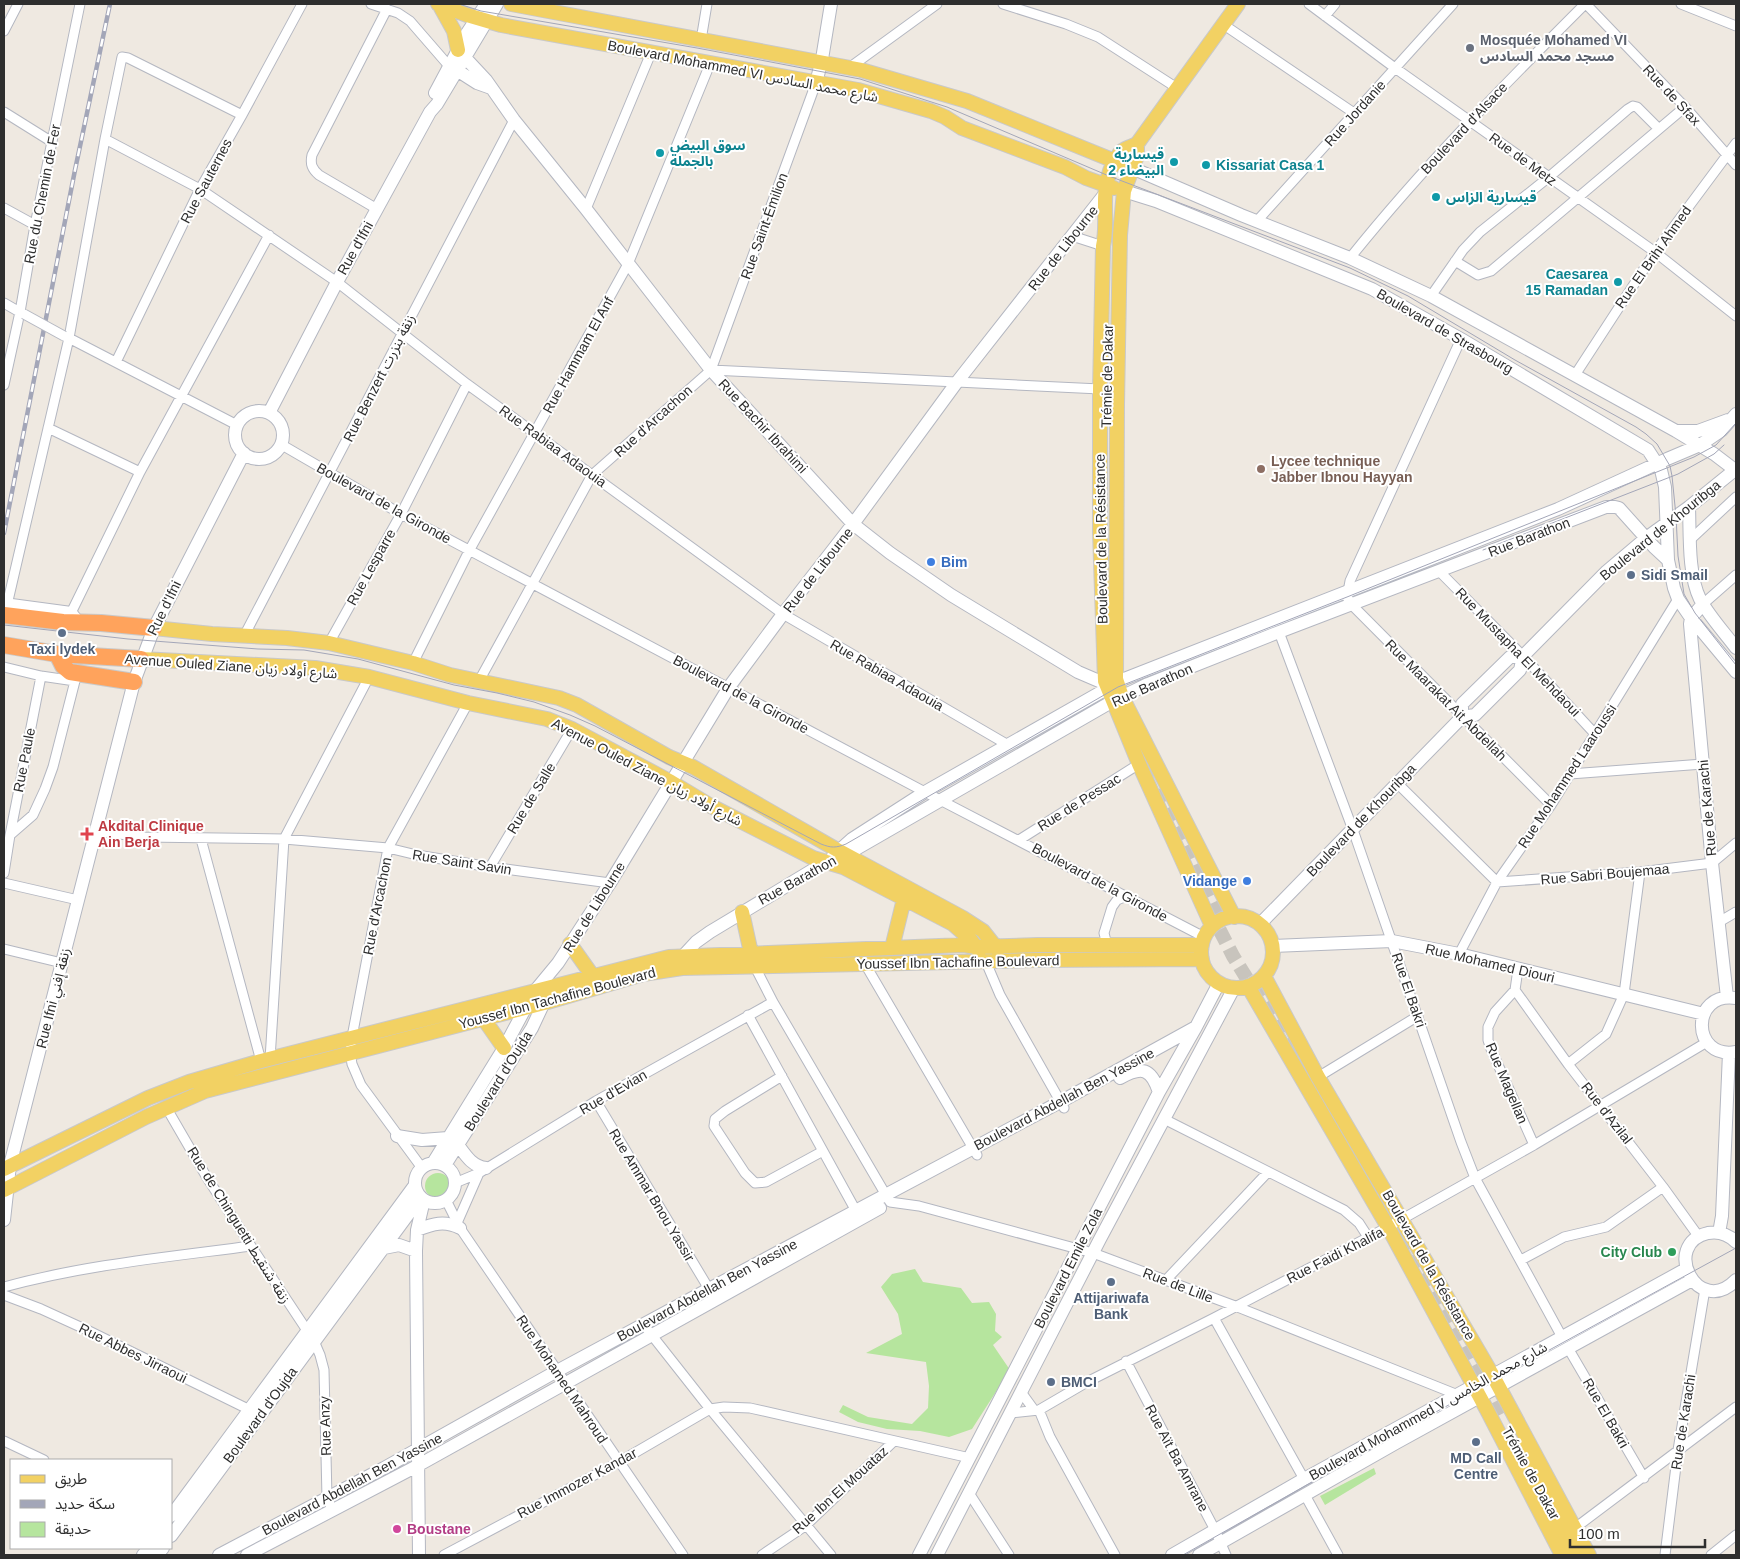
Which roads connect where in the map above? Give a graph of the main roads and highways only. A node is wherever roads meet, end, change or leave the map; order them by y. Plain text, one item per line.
1 (438, 4) edge
2 (511, 4) edge
3 (1228, 4) edge
4 (1238, 4) edge
5 (1247, 4) edge
6 (1223, 31) junction
7 (462, 53) road end
8 (1137, 144) junction
9 (1114, 161) junction
10 (1132, 168) junction
11 (1105, 190) junction
12 (1124, 191) junction
13 (1120, 236) junction
14 (1104, 241) junction
15 (5, 608) edge
16 (154, 628) joint
17 (4, 646) edge
18 (57, 654) junction
19 (141, 659) joint
20 (134, 682) road end
21 (1110, 685) junction
22 (1118, 699) junction
23 (904, 899) junction
24 (742, 912) road end
25 (1234, 917) junction
26 (1205, 942) junction
27 (570, 944) road end
28 (976, 946) junction
29 (995, 946) junction
30 (892, 948) junction
31 (752, 960) junction
32 (1004, 961) junction
33 (986, 962) junction
34 (592, 975) junction
35 (1264, 976) junction
36 (1241, 987) junction
37 (484, 1018) junction
38 (504, 1048) road end
39 (7, 1167) edge
40 (6, 1188) edge
41 (1562, 1555) edge
42 (1570, 1555) edge
43 (1576, 1555) edge
44 (1590, 1555) edge

1 - 7 main road
1 - 11 main road, Boulevard Mohammed VI شارع محمد السادس
2 - 9 main road, Boulevard Mohammed VI شارع محمد السادس
3 - 6 main road, Boulevard de la Résistance
4 - 6 main road
5 - 6 main road, Boulevard de la Résistance
6 - 8 main road, Boulevard de la Résistance
8 - 9 main road, Boulevard de la Résistance
8 - 10 main road, Boulevard de la Résistance
9 - 10 main road, Boulevard Mohammed VI شارع محمد السادس
9 - 11 main road, Boulevard de la Résistance
10 - 12 main road, Boulevard de la Résistance
11 - 12 main road, Boulevard Mohammed VI شارع محمد السادس
11 - 14 main road, Boulevard de la Résistance
12 - 13 main road, Boulevard de la Résistance
13 - 14 main road, Trémie de Dakar
13 - 21 main road, Boulevard de la Résistance
14 - 21 main road, Boulevard de la Résistance
15 - 16 highway
16 - 29 main road, Avenue Ouled Ziane شارع أولاد زيان
17 - 18 highway, Avenue Ouled Ziane شارع أولاد زيان
18 - 19 highway, Avenue Ouled Ziane شارع أولاد زيان
18 - 20 highway
19 - 23 main road, Avenue Ouled Ziane شارع أولاد زيان
21 - 22 main road, Boulevard de la Résistance
22 - 25 main road, Boulevard de la Résistance
22 - 26 main road, Boulevard de la Résistance
23 - 28 main road, Avenue Ouled Ziane شارع أولاد زيان
23 - 30 main road
24 - 31 main road
25 - 26 main road
25 - 35 main road
26 - 29 main road, Youssef Ibn Tachafine Boulevard
26 - 32 main road, Youssef Ibn Tachafine Boulevard
26 - 36 main road
27 - 34 main road
28 - 29 main road, Youssef Ibn Tachafine Boulevard
28 - 30 main road, Youssef Ibn Tachafine Boulevard
28 - 33 main road, Avenue Ouled Ziane شارع أولاد زيان
29 - 32 main road, Avenue Ouled Ziane شارع أولاد زيان
30 - 31 main road, Youssef Ibn Tachafine Boulevard
31 - 33 main road, Youssef Ibn Tachafine Boulevard
31 - 34 main road, Youssef Ibn Tachafine Boulevard
31 - 37 main road, Youssef Ibn Tachafine Boulevard
32 - 33 main road, Youssef Ibn Tachafine Boulevard
34 - 39 main road, Youssef Ibn Tachafine Boulevard
35 - 36 main road
35 - 44 main road, Boulevard de la Résistance
36 - 41 main road, Boulevard de la Résistance
37 - 38 main road
37 - 40 main road, Youssef Ibn Tachafine Boulevard
42 - 43 main road, Trémie de Dakar

